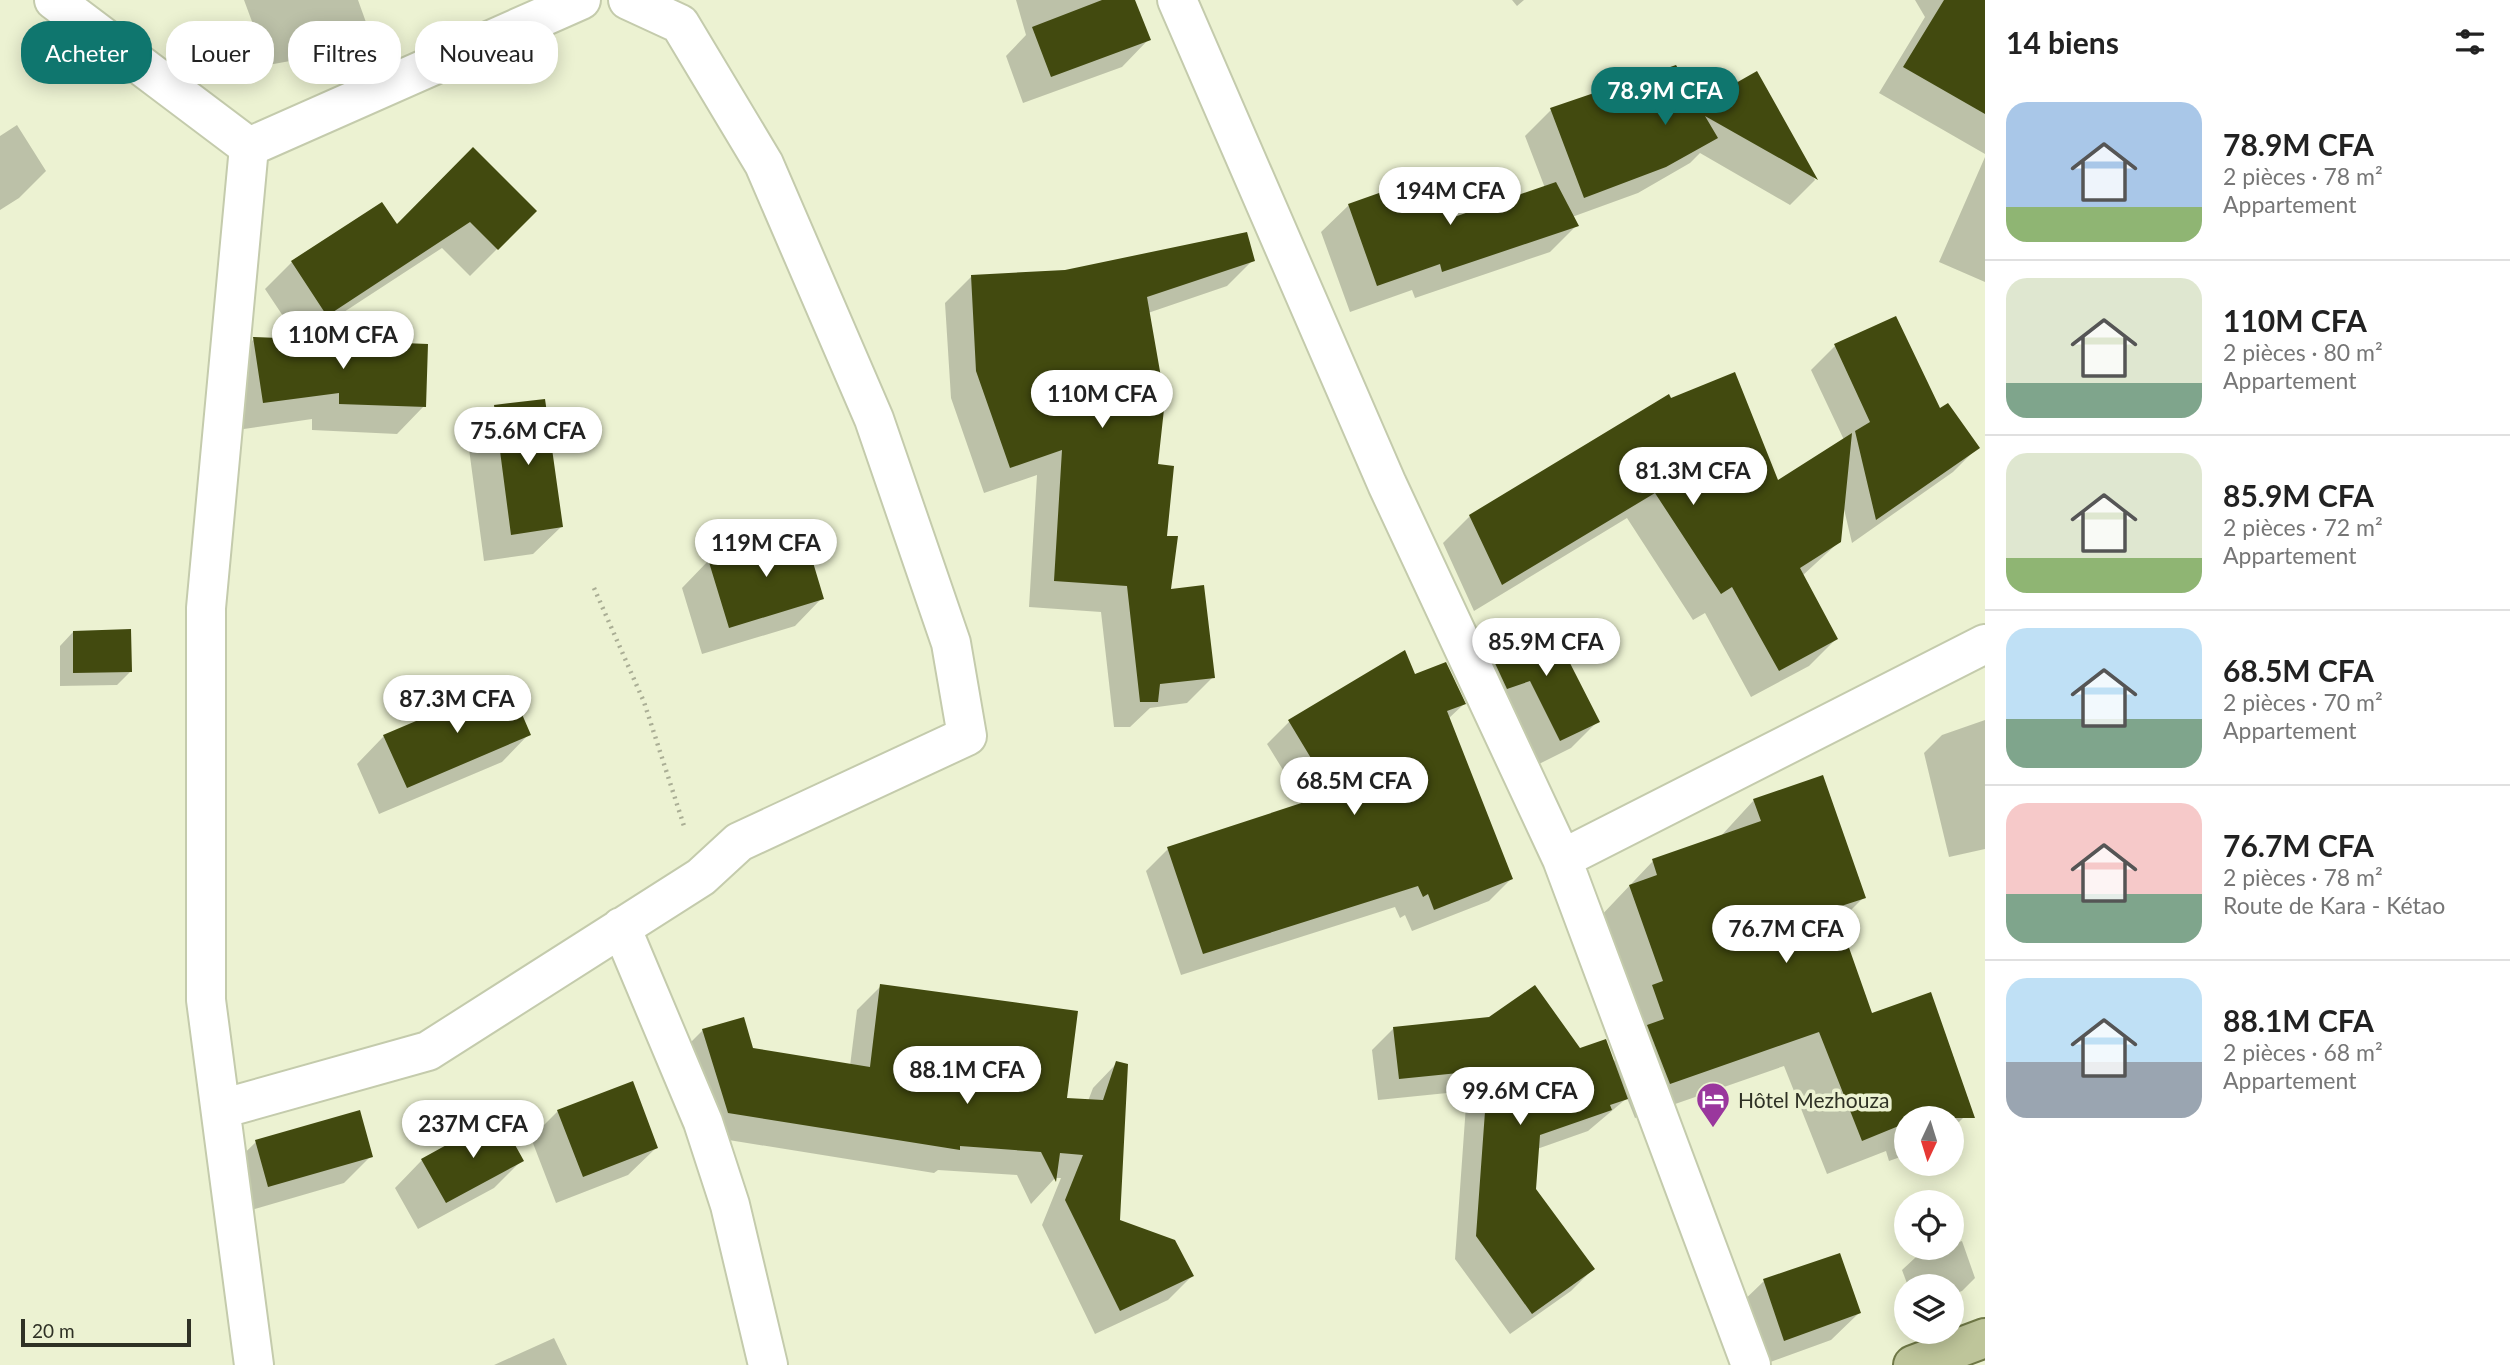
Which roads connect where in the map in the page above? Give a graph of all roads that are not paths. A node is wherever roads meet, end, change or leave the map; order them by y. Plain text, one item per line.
1 (54, 0) edge
2 (581, 0) edge
3 (628, 0) edge
4 (1177, 0) edge
5 (249, 147) junction
6 (1985, 644) edge
7 (1562, 859) junction
8 (621, 927) junction
9 (220, 1110) junction
10 (1985, 1338) edge
11 (254, 1365) edge
12 (768, 1365) edge
13 (1751, 1365) edge
14 (1913, 1365) edge

1 - 5 street
2 - 5 street
3 - 8 street
4 - 7 street
5 - 9 street
6 - 7 street
7 - 13 street
8 - 9 street
8 - 12 street
9 - 11 street
10 - 14 main road

